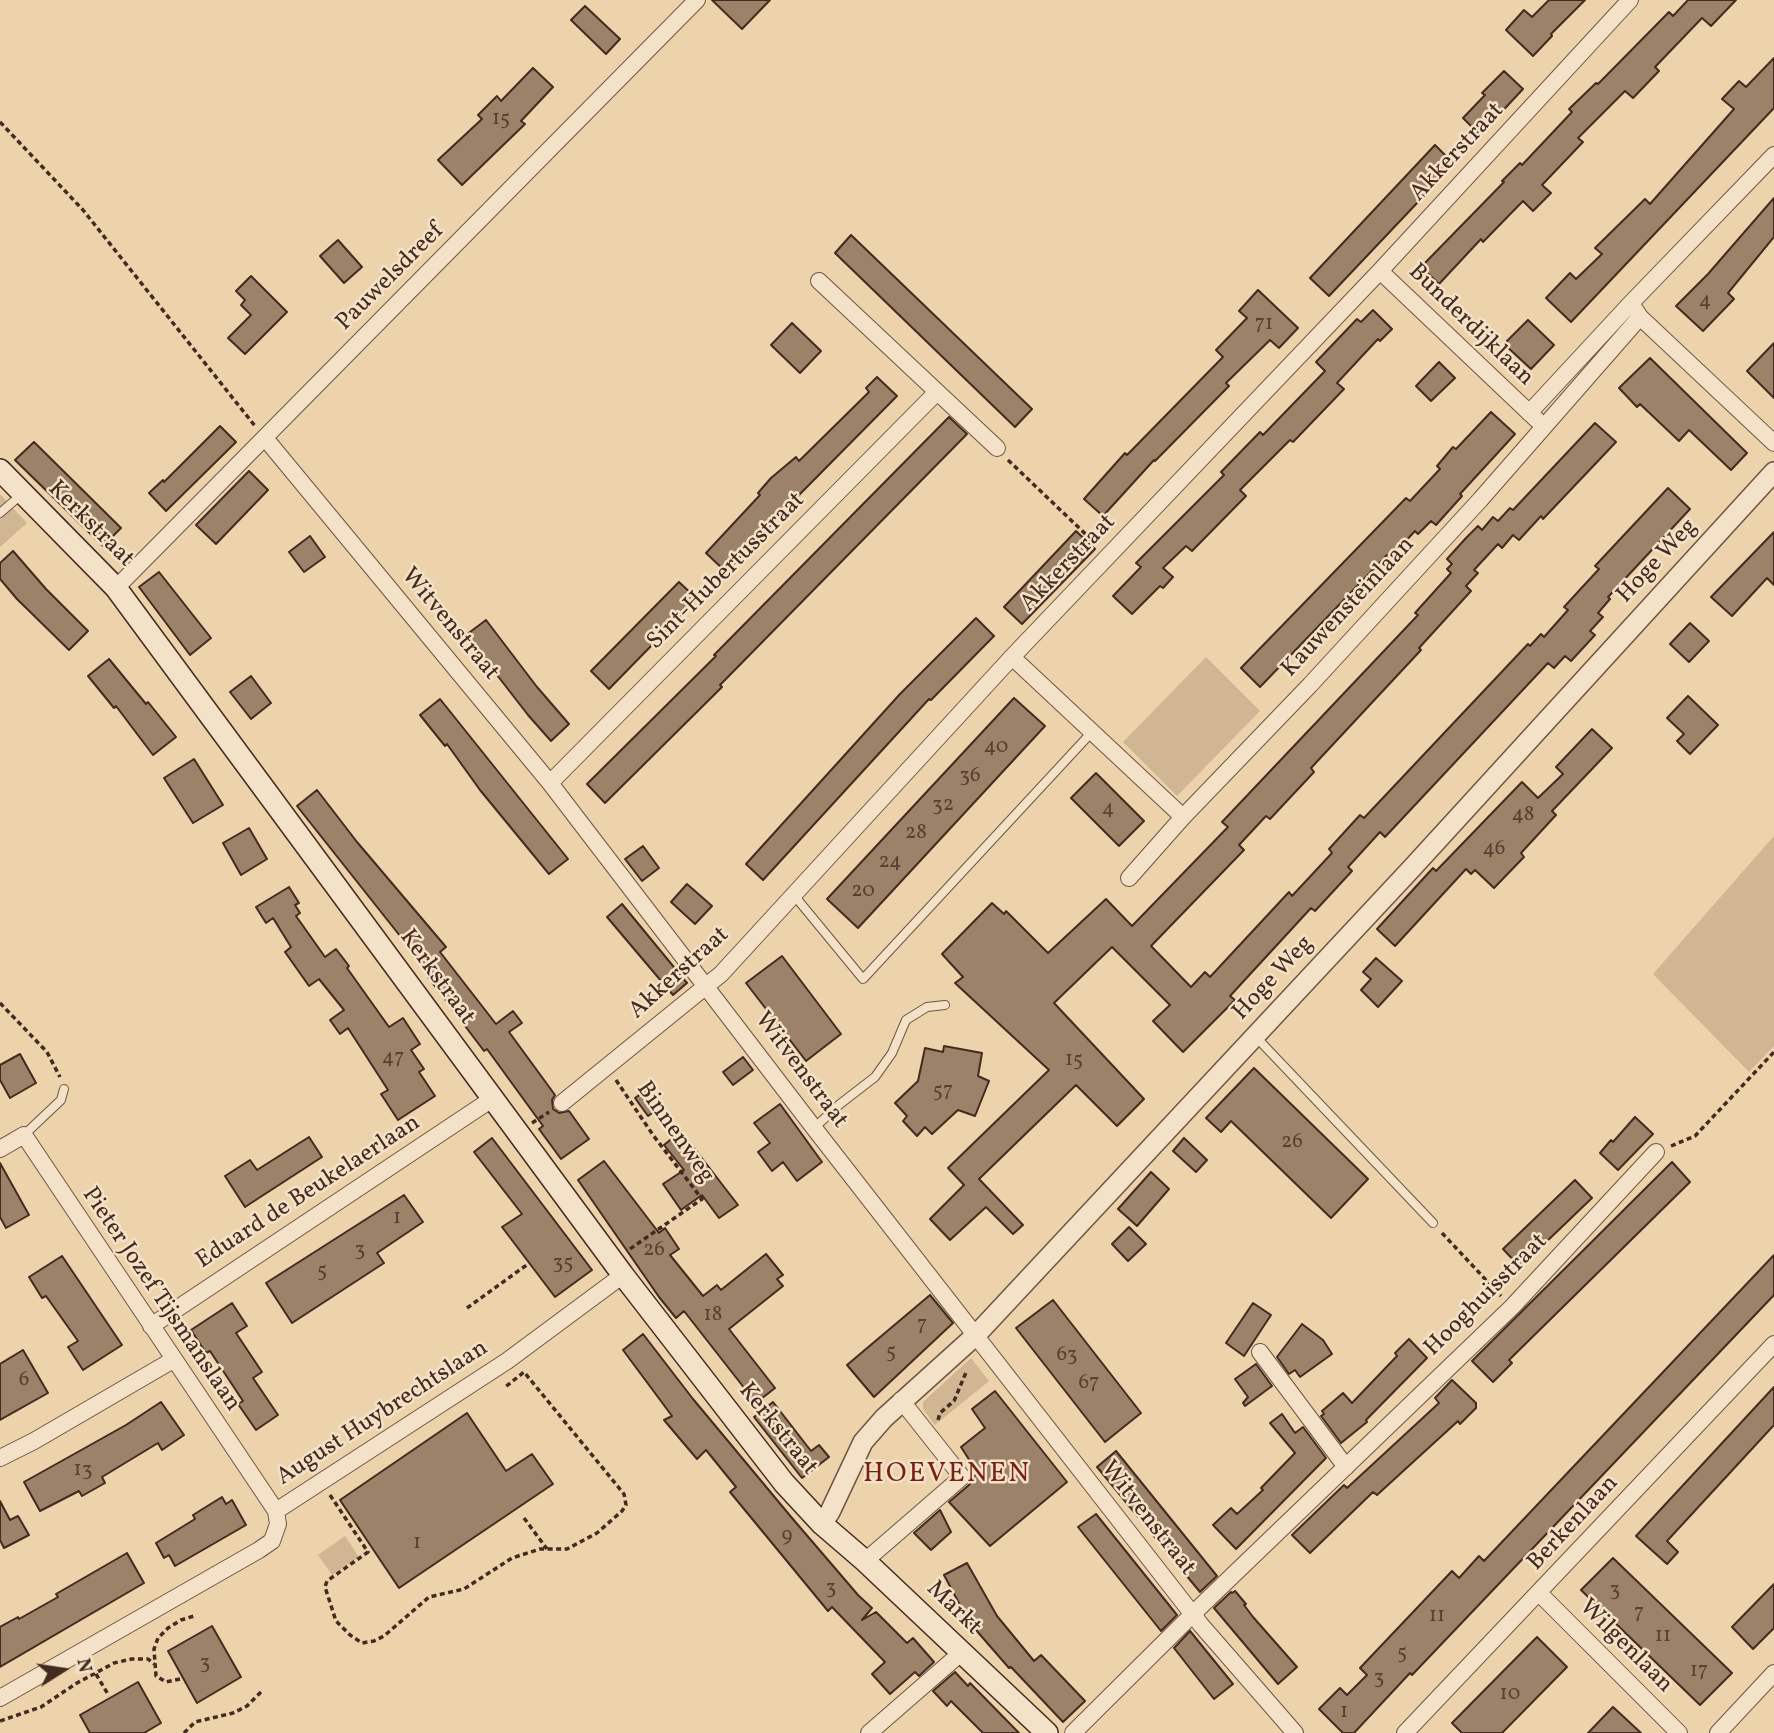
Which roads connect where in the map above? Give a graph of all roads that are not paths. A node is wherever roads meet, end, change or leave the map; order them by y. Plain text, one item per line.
1 (697, 0) edge
2 (1630, 0) edge
3 (1774, 155) edge
4 (1380, 271) junction
5 (819, 281) dead end
6 (1636, 310) junction
7 (937, 393) junction
8 (1529, 413) junction
9 (1544, 426) junction
10 (265, 438) junction
11 (1774, 443) edge
12 (997, 448) road end
13 (0, 470) edge
14 (1774, 472) edge
15 (22, 493) junction
16 (0, 513) edge
17 (116, 588) junction
18 (1012, 657) junction
19 (1092, 732) junction
20 (550, 783) junction
21 (1183, 817) junction
22 (1129, 877) dead end
23 (793, 894) junction
24 (707, 986) junction
25 (945, 1005) dead end
26 (1255, 1036) junction
27 (64, 1089) road end
28 (492, 1099) junction
29 (562, 1103) road end
30 (814, 1128) junction
31 (24, 1135) junction
32 (0, 1149) edge
33 (1656, 1152) road end
34 (1433, 1223) road end
35 (618, 1268) junction
36 (151, 1326) junction
37 (975, 1335) junction
38 (1774, 1344) edge
39 (1260, 1352) dead end
40 (173, 1360) junction
41 (901, 1400) junction
42 (0, 1458) edge
43 (1346, 1467) junction
44 (276, 1511) junction
45 (822, 1524) junction
46 (865, 1561) junction
47 (1540, 1594) junction
48 (1193, 1614) junction
49 (961, 1653) junction
50 (1774, 1673) edge
51 (0, 1698) edge
52 (869, 1733) edge
53 (1047, 1733) edge
54 (1073, 1733) edge
55 (1295, 1733) edge
56 (1405, 1733) edge
57 (1679, 1733) edge
58 (1718, 1733) edge

1 - 10 street, Pauwelsdreef
2 - 4 street, Akkerstraat
3 - 6 street, Kauwensteinlaan
4 - 8 street, Bunderdijklaan
4 - 18 street, Akkerstraat
5 - 7 street
6 - 8 street, Kauwensteinlaan
6 - 9 street, Kauwensteinlaan
6 - 11 street
7 - 12 street
7 - 20 street, Sint-Hubertusstraat
8 - 9 street
9 - 21 street, Kauwensteinlaan
10 - 17 street, Pauwelsdreef
10 - 20 street, Witvenstraat
13 - 15 main road, Kerkstraat
14 - 26 street, Hoge Weg
15 - 16 lane
15 - 17 main road, Kerkstraat
17 - 28 main road, Kerkstraat
18 - 19 street
18 - 23 street, Akkerstraat
19 - 21 street
19 - 23 lane
20 - 24 street, Witvenstraat
21 - 22 street, Kauwensteinlaan
23 - 24 street, Akkerstraat
24 - 29 street, Akkerstraat
24 - 30 street, Witvenstraat
25 - 30 lane
26 - 34 lane
26 - 37 street, Hoge Weg
27 - 31 lane
28 - 35 main road, Kerkstraat
28 - 36 street, Eduard de Beukelaerlaan
30 - 37 street, Witvenstraat
31 - 32 street
31 - 36 street, Pieter Jozef Tijsmanslaan
33 - 43 street, Hooghuisstraat
35 - 44 street, August Huybrechtslaan
35 - 45 main road, Kerkstraat
36 - 40 street, Pieter Jozef Tijsmanslaan
37 - 41 street, Hoge Weg
37 - 48 street, Witvenstraat
38 - 47 street, Berkenlaan
39 - 43 street
40 - 42 street
40 - 44 street, Pieter Jozef Tijsmanslaan
41 - 45 street, Hoge Weg
41 - 46 street
43 - 48 street, Hooghuisstraat
44 - 51 street, August Huybrechtslaan
45 - 46 main road, Markt
46 - 49 main road, Markt
47 - 56 street, Berkenlaan
47 - 57 street, Wilgenlaan
48 - 54 street, Hooghuisstraat
48 - 55 street, Witvenstraat
49 - 52 street
49 - 53 main road, Markt
50 - 58 street

